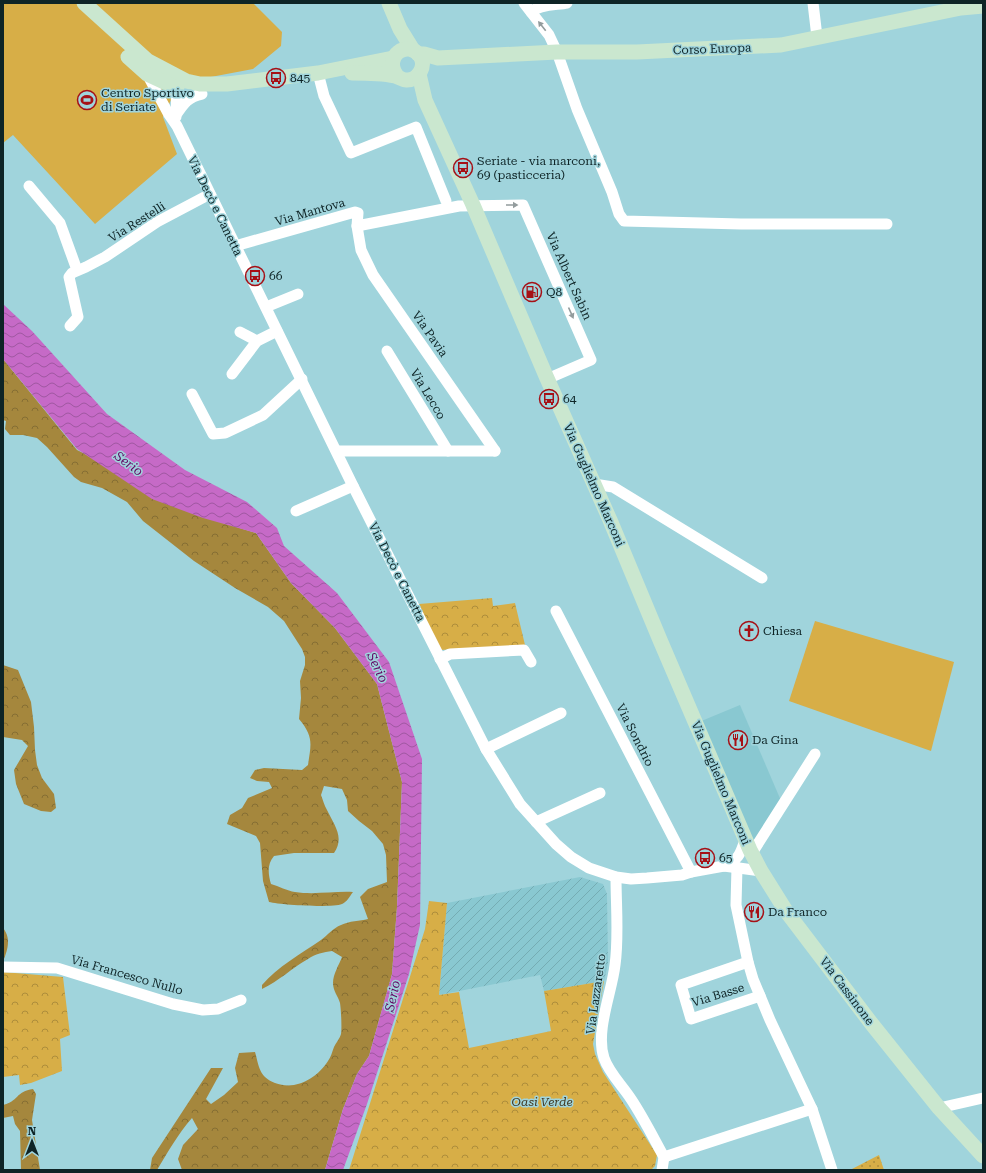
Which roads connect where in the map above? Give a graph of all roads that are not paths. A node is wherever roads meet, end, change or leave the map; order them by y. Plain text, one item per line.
1 (71, 3) edge
2 (84, 3) edge
3 (389, 3) edge
4 (567, 3) edge
5 (813, 3) edge
6 (983, 6) edge
7 (528, 7) edge
8 (104, 22) junction
9 (400, 29) junction
10 (817, 37) junction
11 (415, 52) junction
12 (557, 52) junction
13 (394, 56) junction
14 (438, 58) junction
15 (318, 73) junction
16 (147, 74) junction
17 (411, 75) junction
18 (266, 79) junction
19 (174, 86) junction
20 (202, 94) junction
21 (176, 120) junction
22 (29, 186) dead end
23 (210, 194) junction
24 (446, 201) dead end
25 (473, 205) junction
26 (887, 224) dead end
27 (357, 226) junction
28 (235, 246) junction
29 (77, 270) junction
30 (298, 294) dead end
31 (266, 307) junction
32 (70, 326) dead end
33 (278, 331) junction
34 (240, 332) dead end
35 (257, 341) junction
36 (387, 351) dead end
37 (232, 374) dead end
38 (302, 379) junction
39 (548, 379) junction
40 (192, 394) dead end
41 (337, 451) junction
42 (448, 451) junction
43 (594, 484) junction
44 (352, 486) junction
45 (296, 511) dead end
46 (762, 578) dead end
47 (556, 611) dead end
48 (440, 659) junction
49 (532, 662) dead end
50 (561, 714) dead end
51 (486, 749) junction
52 (815, 754) dead end
53 (600, 793) dead end
54 (536, 822) junction
55 (748, 847) junction
56 (724, 866) junction
57 (737, 867) junction
58 (761, 871) junction
59 (691, 872) junction
60 (616, 877) junction
61 (748, 962) junction
62 (3, 967) edge
63 (760, 996) junction
64 (241, 1000) dead end
65 (983, 1098) edge
66 (939, 1108) junction
67 (812, 1109) junction
68 (983, 1156) edge
69 (664, 1157) junction
70 (662, 1170) edge
71 (832, 1170) edge

1 - 16 main road, Via Decò e Canetta
2 - 8 main road
3 - 9 main road
4 - 7 street
5 - 10 street
6 - 10 main road, Corso Europa
12 -> 7 street
8 - 18 main road, Corso Europa
8 - 19 street
9 - 11 main road
9 - 13 main road
10 - 12 main road, Corso Europa
11 - 13 main road, Corso Europa
11 - 14 main road, Corso Europa
11 - 17 main road
12 - 14 main road, Corso Europa
12 - 26 street
13 - 15 main road, Corso Europa
13 - 17 main road
14 - 17 main road
15 - 17 main road, Corso Europa
15 - 18 main road, Corso Europa
15 - 24 street
16 - 19 main road, Corso Europa
16 - 21 street, Via Decò e Canetta
17 - 25 main road, Via Guglielmo Marconi
18 - 20 main road, Corso Europa
19 - 20 main road, Corso Europa
19 - 21 street, Via Decò e Canetta
20 - 21 street
21 - 23 street, Via Decò e Canetta
22 - 29 street
23 - 28 street, Via Decò e Canetta
23 - 29 street, Via Restelli
25 - 27 street
25 - 39 main road, Via Guglielmo Marconi
25 -> 39 street, Via Albert Sabin
27 - 28 street, Via Mantova
27 - 42 street, Via Pavia
28 - 31 street, Via Decò e Canetta
29 - 32 street
30 - 31 street
31 - 33 street, Via Decò e Canetta
33 - 35 street
33 - 38 street, Via Decò e Canetta
34 - 35 street
35 - 37 street
36 - 42 street, Via Lecco
38 - 40 street
38 - 41 street, Via Decò e Canetta
39 - 43 main road, Via Guglielmo Marconi
41 - 42 street
41 - 44 street, Via Decò e Canetta
43 - 46 street
43 - 55 main road, Via Guglielmo Marconi
44 - 45 street
44 - 48 street, Via Decò e Canetta
47 - 59 street, Via Sondrio
48 - 49 street
48 - 51 street, Via Decò e Canetta
50 - 51 street
51 - 54 street, Via Decò e Canetta
52 - 55 street, Via Decò e Canetta
53 - 54 street
54 - 60 street, Via Decò e Canetta
55 - 56 street, Via Decò e Canetta
55 - 58 main road, Via Guglielmo Marconi
56 - 57 street, Via Decò e Canetta
56 - 59 street, Via Decò e Canetta
57 - 58 street, Via Decò e Canetta
57 - 61 street, Via Basse
58 - 66 main road, Via Cassinone
59 - 60 street, Via Decò e Canetta
60 - 69 street, Via Lazzaretto
61 - 63 street, Via Basse
61 - 63 street, Via Basse
62 - 64 street, Via Francesco Nullo
63 - 67 street, Via Basse
65 - 66 street
66 - 68 main road, Via Cassinone
67 - 69 street
67 - 71 street, Via Basse
69 - 70 street

